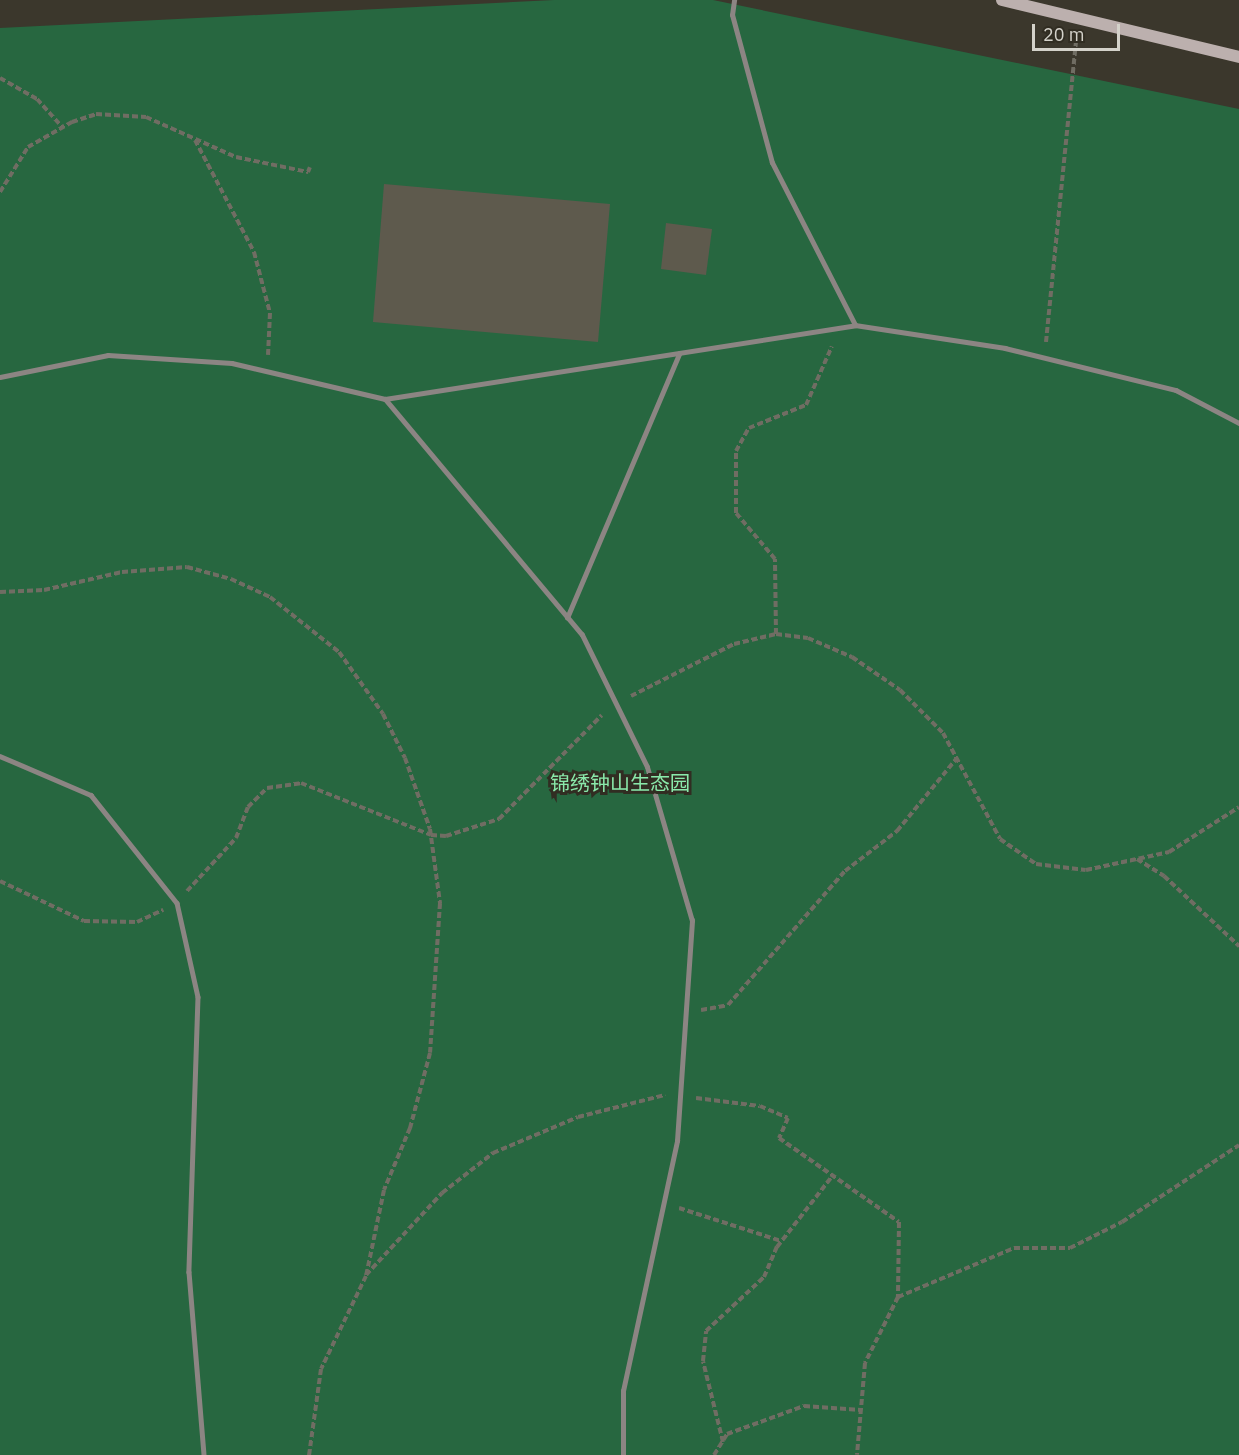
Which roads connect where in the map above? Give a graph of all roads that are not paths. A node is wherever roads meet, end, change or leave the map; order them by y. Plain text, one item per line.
1 (734, 0) edge
2 (1002, 0) edge
3 (1239, 57) edge
4 (855, 325) junction
5 (679, 354) junction
6 (0, 377) edge
7 (385, 399) junction
8 (1239, 423) edge
9 (567, 618) junction
10 (0, 756) edge
11 (204, 1455) edge
12 (623, 1455) edge

1 - 4 lane
2 - 3 street
4 - 5 lane
4 - 8 lane
5 - 7 lane
5 - 9 lane
6 - 7 lane
7 - 9 lane
9 - 12 lane
10 - 11 lane

